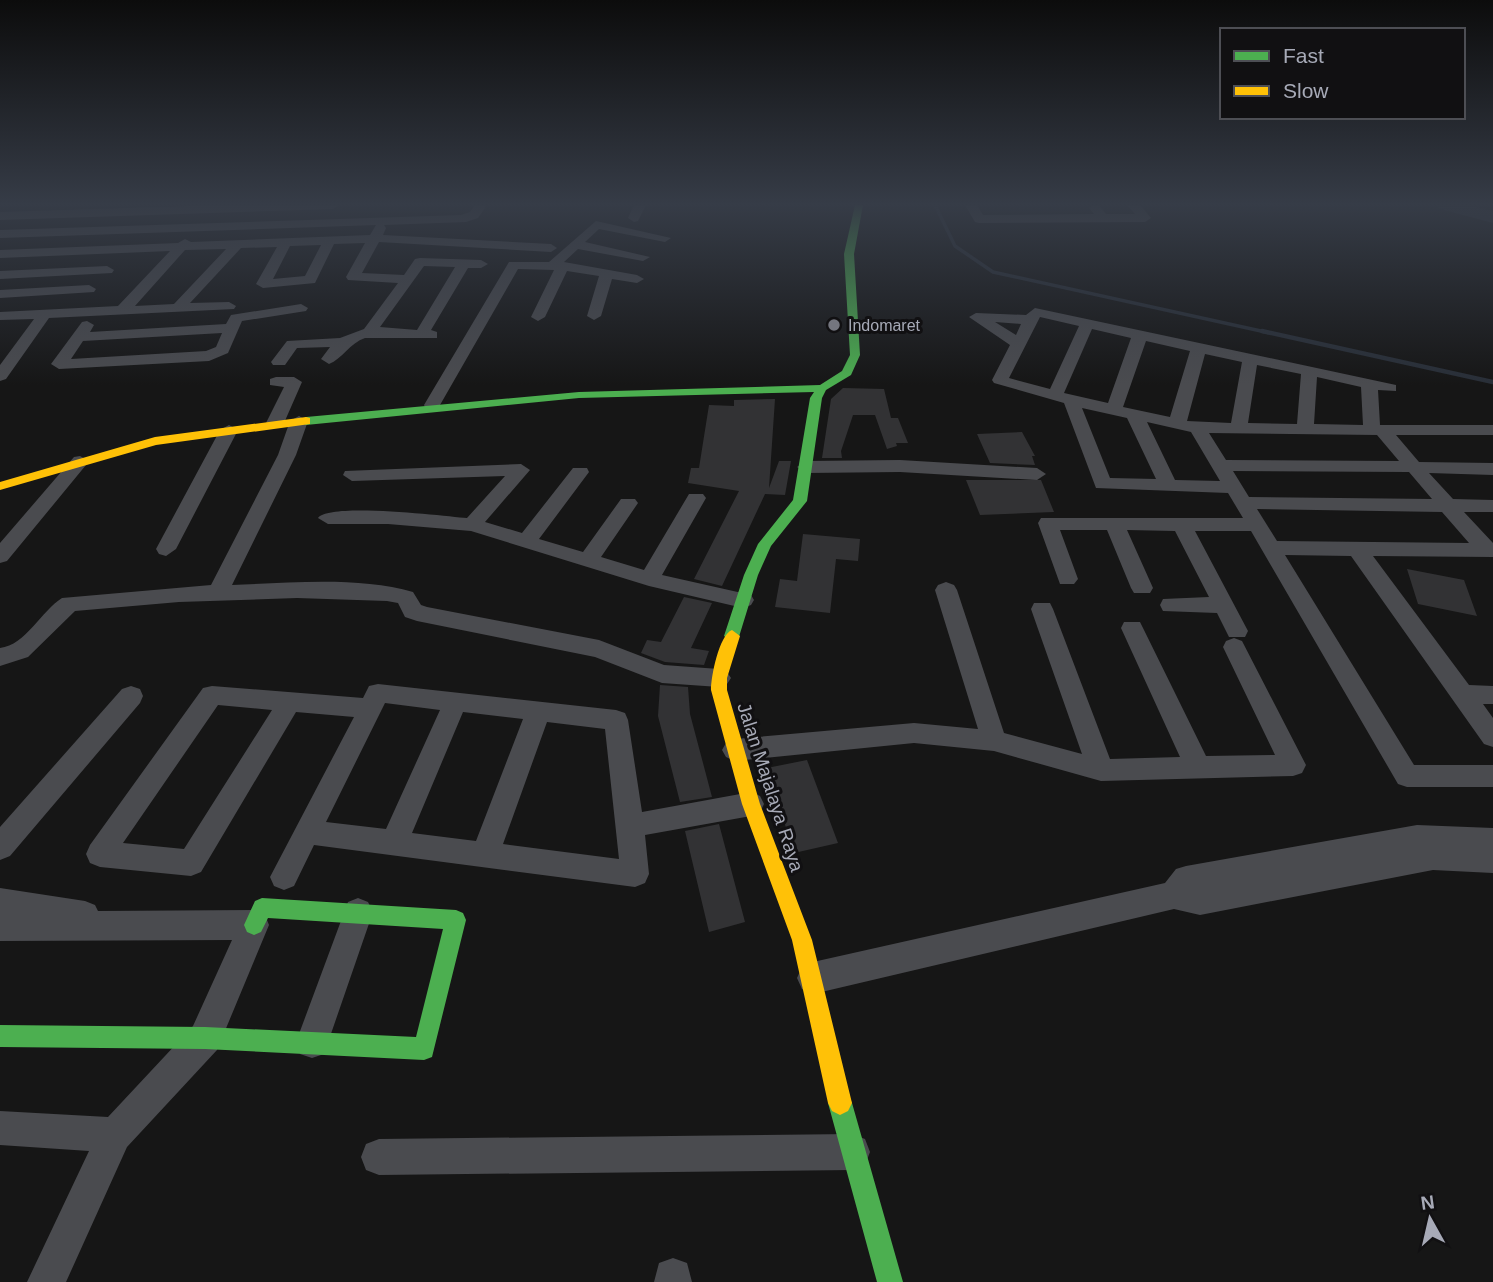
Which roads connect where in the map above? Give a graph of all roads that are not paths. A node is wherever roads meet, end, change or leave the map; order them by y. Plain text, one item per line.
1 (112, 265) edge
2 (165, 265) edge
3 (218, 265) edge
4 (273, 265) edge
5 (318, 265) edge
6 (360, 265) edge
7 (378, 265) edge
8 (418, 265) edge
9 (463, 265) edge
10 (509, 265) edge
11 (514, 265) junction
12 (850, 265) edge
13 (557, 266) junction
14 (107, 270) junction
15 (607, 274) junction
16 (0, 275) edge
17 (372, 279) junction
18 (408, 279) junction
19 (637, 279) dead end
20 (263, 284) junction
21 (89, 289) junction
22 (0, 294) edge
23 (229, 306) dead end
24 (178, 308) junction
25 (300, 308) dead end
26 (122, 311) junction
27 (67, 313) junction
28 (257, 313) junction
29 (45, 314) junction
30 (958, 315) dead end
31 (0, 316) edge
32 (594, 316) dead end
33 (538, 317) dead end
34 (976, 317) junction
35 (1031, 320) junction
36 (1087, 324) junction
37 (229, 328) junction
38 (82, 331) joint
39 (370, 331) junction
40 (1140, 335) junction
41 (339, 342) junction
42 (1019, 344) junction
43 (1199, 348) junction
44 (329, 359) dead end
45 (1250, 359) junction
46 (279, 362) dead end
47 (1309, 371) junction
48 (0, 376) edge
49 (276, 382) dead end
50 (1368, 383) junction
51 (822, 388) junction
52 (1390, 388) dead end
53 (1063, 398) junction
54 (432, 405) junction
55 (1113, 412) junction
56 (1135, 416) junction
57 (299, 421) junction
58 (275, 424) junction
59 (1177, 424) junction
60 (1239, 427) junction
61 (1197, 428) junction
62 (1305, 428) junction
63 (229, 430) junction
64 (1377, 430) junction
65 (1493, 430) edge
66 (80, 461) junction
67 (1220, 465) junction
68 (806, 467) junction
69 (1414, 467) junction
70 (1493, 469) edge
71 (580, 472) dead end
72 (1037, 474) dead end
73 (352, 475) dead end
74 (1168, 485) junction
75 (0, 486) edge
76 (1238, 495) junction
77 (696, 498) dead end
78 (628, 503) dead end
79 (1448, 505) junction
80 (1493, 506) edge
81 (328, 518) dead end
82 (1114, 524) junction
83 (472, 525) junction
84 (1182, 525) junction
85 (1257, 526) junction
86 (526, 542) junction
87 (166, 548) dead end
88 (1271, 548) junction
89 (1357, 549) junction
90 (1490, 550) edge
91 (0, 556) edge
92 (588, 560) junction
93 (649, 579) junction
94 (1067, 579) dead end
95 (1142, 587) dead end
96 (946, 590) dead end
97 (218, 592) junction
98 (743, 600) junction
99 (1171, 605) dead end
100 (1223, 605) junction
101 (1042, 609) dead end
102 (1132, 628) dead end
103 (0, 657) edge
104 (719, 678) junction
105 (1462, 694) junction
106 (1493, 695) edge
107 (131, 696) dead end
108 (456, 701) junction
109 (289, 703) junction
110 (368, 708) junction
111 (538, 712) junction
112 (1493, 737) edge
113 (994, 740) junction
114 (736, 750) junction
115 (1198, 767) junction
116 (1101, 770) junction
117 (1493, 776) edge
118 (751, 804) junction
119 (630, 826) junction
120 (307, 832) junction
121 (1493, 841) edge
122 (393, 844) junction
123 (0, 847) edge
124 (485, 855) junction
125 (1493, 860) edge
126 (284, 877) dead end
127 (1174, 895) junction
128 (0, 902) edge
129 (358, 912) junction
130 (254, 925) junction
131 (0, 926) edge
132 (168, 927) junction
133 (813, 978) junction
134 (0, 1036) edge
135 (205, 1038) junction
136 (312, 1042) junction
137 (0, 1128) edge
138 (115, 1135) junction
139 (852, 1152) junction
140 (379, 1157) dead end
141 (46, 1282) edge
142 (890, 1282) edge

1 - 14 street
2 - 26 street
3 - 24 street
4 - 20 street
5 - 20 street
6 - 17 street
7 - 17 street
8 - 18 street
9 - 39 street
10 - 11 street
11 - 13 street
11 - 54 street
12 - 51 street
13 - 15 street
13 - 33 street
14 - 16 street
14 - 21 street
15 - 19 street
15 - 32 street
17 - 18 street
18 - 39 street
20 - 28 street
21 - 22 street
21 - 27 street
23 - 24 street
24 - 26 street
25 - 28 street
26 - 27 street
27 - 29 street
28 - 37 street
29 - 31 street
29 - 48 street
30 - 34 street
34 - 35 street
34 - 42 street
35 - 36 street
35 - 42 street
36 - 40 street
36 - 53 street
37 - 38 street
37 - 38 street
39 - 41 street
40 - 43 street
40 - 55 street
41 - 44 street
41 - 46 street
42 - 53 street
43 - 45 street
43 - 59 street
45 - 47 street
45 - 60 street
47 - 50 street
47 - 62 street
49 - 58 street
50 - 52 street
50 - 64 street
51 - 54 street
51 - 68 street, Jalan Majalaya Raya
53 - 55 street
53 - 74 street
54 - 57 street
55 - 56 street
56 - 59 street
56 - 74 street
57 - 58 street
57 - 97 street
58 - 63 street
59 - 61 street
60 - 61 street
60 - 62 street
61 - 67 street
62 - 64 street
63 - 66 street
63 - 87 street
64 - 65 street
64 - 69 street
66 - 75 street
66 - 91 street
67 - 69 street
67 - 76 street
68 - 72 street
68 - 98 street, Jalan Majalaya Raya
69 - 70 street
69 - 79 street
71 - 86 street
73 - 83 street
74 - 76 street
76 - 79 street
76 - 85 street
77 - 93 street
78 - 92 street
79 - 80 street
79 - 90 street
81 - 83 street
82 - 84 street
82 - 94 street
82 - 95 street
83 - 86 street
84 - 85 street
84 - 100 street
85 - 88 street
86 - 92 street
88 - 89 street
88 - 117 street
89 - 90 street
89 - 105 street
92 - 93 street
93 - 98 street
96 - 113 street
97 - 103 street
97 - 104 street
98 - 104 street, Jalan Majalaya Raya
99 - 100 street
100 - 115 street
101 - 116 street
102 - 115 street
104 - 114 street, Jalan Majalaya Raya
105 - 106 street
105 - 112 street
107 - 123 street
108 - 110 street
108 - 111 street
108 - 122 street
109 - 109 street
109 - 110 street
110 - 120 street
111 - 119 street
111 - 124 street
113 - 114 street
113 - 116 street
114 - 118 street, Jalan Majalaya Raya
115 - 116 street
118 - 119 street
118 - 133 street, Jalan Majalaya Raya
119 - 124 street
120 - 122 street
120 - 126 street
121 - 127 street
122 - 124 street
125 - 127 street
127 - 133 street
128 - 132 street
129 - 130 street
129 - 136 street
129 - 136 street
130 - 132 street
130 - 135 street
131 - 132 street
133 - 139 street, Jalan Majalaya Raya
134 - 135 street
135 - 136 street
135 - 138 street
137 - 138 street
138 - 141 street
139 - 140 street
139 - 142 street, Jalan Majalaya Raya

